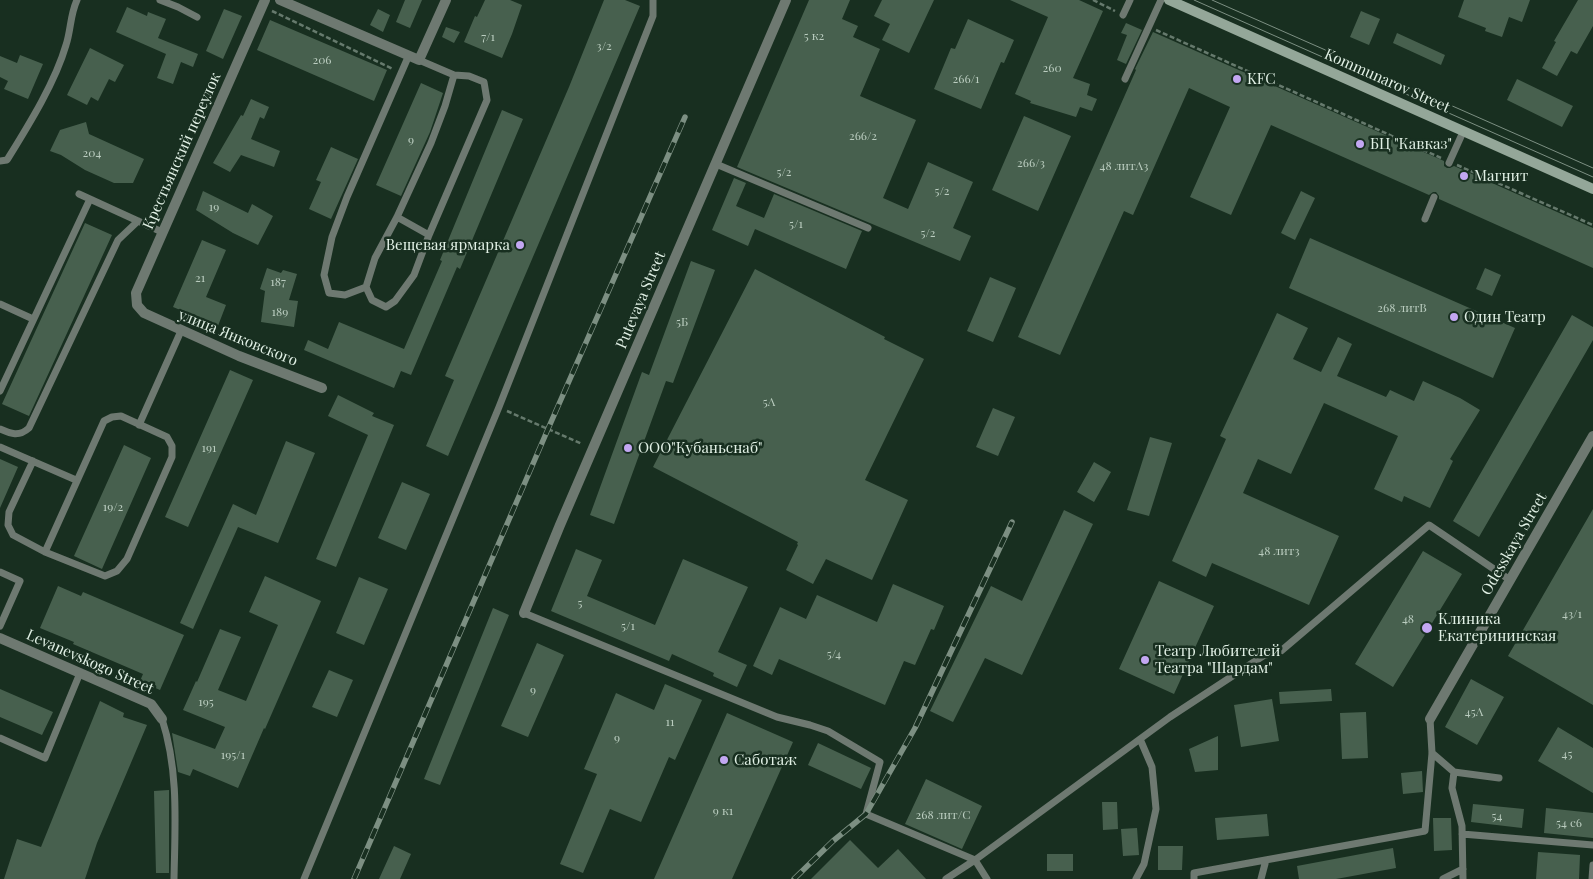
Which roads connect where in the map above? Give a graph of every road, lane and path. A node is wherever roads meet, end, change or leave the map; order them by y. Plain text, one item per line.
1 (76, 0) edge
2 (160, 0) edge
3 (280, 0) edge
4 (446, 0) edge
5 (653, 0) edge
6 (786, 0) edge
7 (1093, 0) edge
8 (1130, 0) edge
9 (1161, 0) edge
10 (1169, 0) edge
11 (264, 3) edge
12 (1123, 15) joint
13 (197, 17) dead end
14 (1149, 27) junction
15 (409, 55) junction
16 (419, 60) junction
17 (401, 73) junction
18 (454, 75) junction
19 (1125, 79) dead end
20 (1463, 132) junction
21 (0, 161) edge
22 (1449, 163) junction
23 (716, 164) junction
24 (1593, 189) edge
25 (79, 194) dead end
26 (1434, 197) dead end
27 (90, 199) junction
28 (397, 217) junction
29 (1425, 219) dead end
30 (138, 221) junction
31 (1593, 226) edge
32 (868, 228) dead end
33 (162, 232) junction
34 (429, 235) junction
35 (366, 288) junction
36 (0, 304) edge
37 (144, 314) joint
38 (33, 319) junction
39 (181, 331) junction
40 (322, 388) dead end
41 (0, 391) edge
42 (499, 407) junction
43 (139, 425) junction
44 (0, 429) edge
45 (1593, 436) edge
46 (0, 447) edge
47 (593, 450) junction
48 (32, 461) junction
49 (76, 480) junction
50 (45, 552) junction
51 (0, 572) edge
52 (1510, 580) junction
53 (524, 613) joint
54 (0, 626) edge
55 (0, 638) edge
56 (80, 673) junction
57 (162, 719) joint
58 (1430, 719) joint
59 (0, 738) edge
60 (1140, 739) junction
61 (1432, 753) junction
62 (1454, 772) junction
63 (1499, 778) dead end
64 (1462, 834) junction
65 (1593, 845) edge
66 (975, 860) junction
67 (1266, 860) junction
68 (1593, 865) edge
69 (1463, 869) junction
70 (174, 879) edge
71 (304, 879) edge
72 (946, 879) edge
73 (987, 879) edge
74 (1136, 879) edge
75 (1194, 879) edge
76 (1261, 879) edge
77 (1443, 879) edge
78 (1463, 879) edge
79 (1592, 879) edge

1 - 21 lane
2 - 13 lane
3 - 15 street
4 - 16 street
5 - 42 lane
6 - 23 street, Putevaya Street
7 - 12 path
8 - 12 lane
9 - 14 lane
10 - 20 main road, Kommunarov Street
11 - 17 path
11 - 33 street, Крестьянский переулок
14 - 19 lane
14 - 22 path
15 - 16 street
15 - 17 lane
16 - 18 lane
17 - 35 lane
18 - 28 lane
18 - 34 lane
20 - 22 lane
20 - 24 main road, Kommunarov Street
22 - 31 path
23 - 32 lane
23 - 47 street, Putevaya Street
25 - 27 lane
26 - 29 lane
27 - 30 lane
27 - 38 lane
28 - 34 lane
28 - 35 lane
30 - 33 lane
30 - 44 lane
33 - 37 street, Крестьянский переулок
34 - 35 lane
36 - 38 lane
37 - 39 street, улица Янковского
38 - 41 lane
39 - 40 street, улица Янковского
39 - 43 lane
42 - 47 path
42 - 71 lane
43 - 49 lane
43 - 50 lane
45 - 52 street, Odesskaya Street
46 - 48 lane
47 - 53 street, Putevaya Street
48 - 49 lane
48 - 50 lane
49 - 50 lane
51 - 54 lane
52 - 58 street, Odesskaya Street
52 - 60 lane
53 - 66 lane
55 - 56 street, Levanevskogo Street
56 - 57 street, Levanevskogo Street
56 - 59 lane
57 - 70 lane
58 - 61 lane
60 - 66 lane
60 - 74 lane
61 - 62 lane
61 - 67 lane
62 - 63 lane
62 - 64 lane
64 - 65 lane
64 - 69 lane
66 - 72 lane
66 - 73 lane
67 - 75 lane
67 - 76 lane
68 - 79 lane
69 - 77 lane
69 - 78 lane

